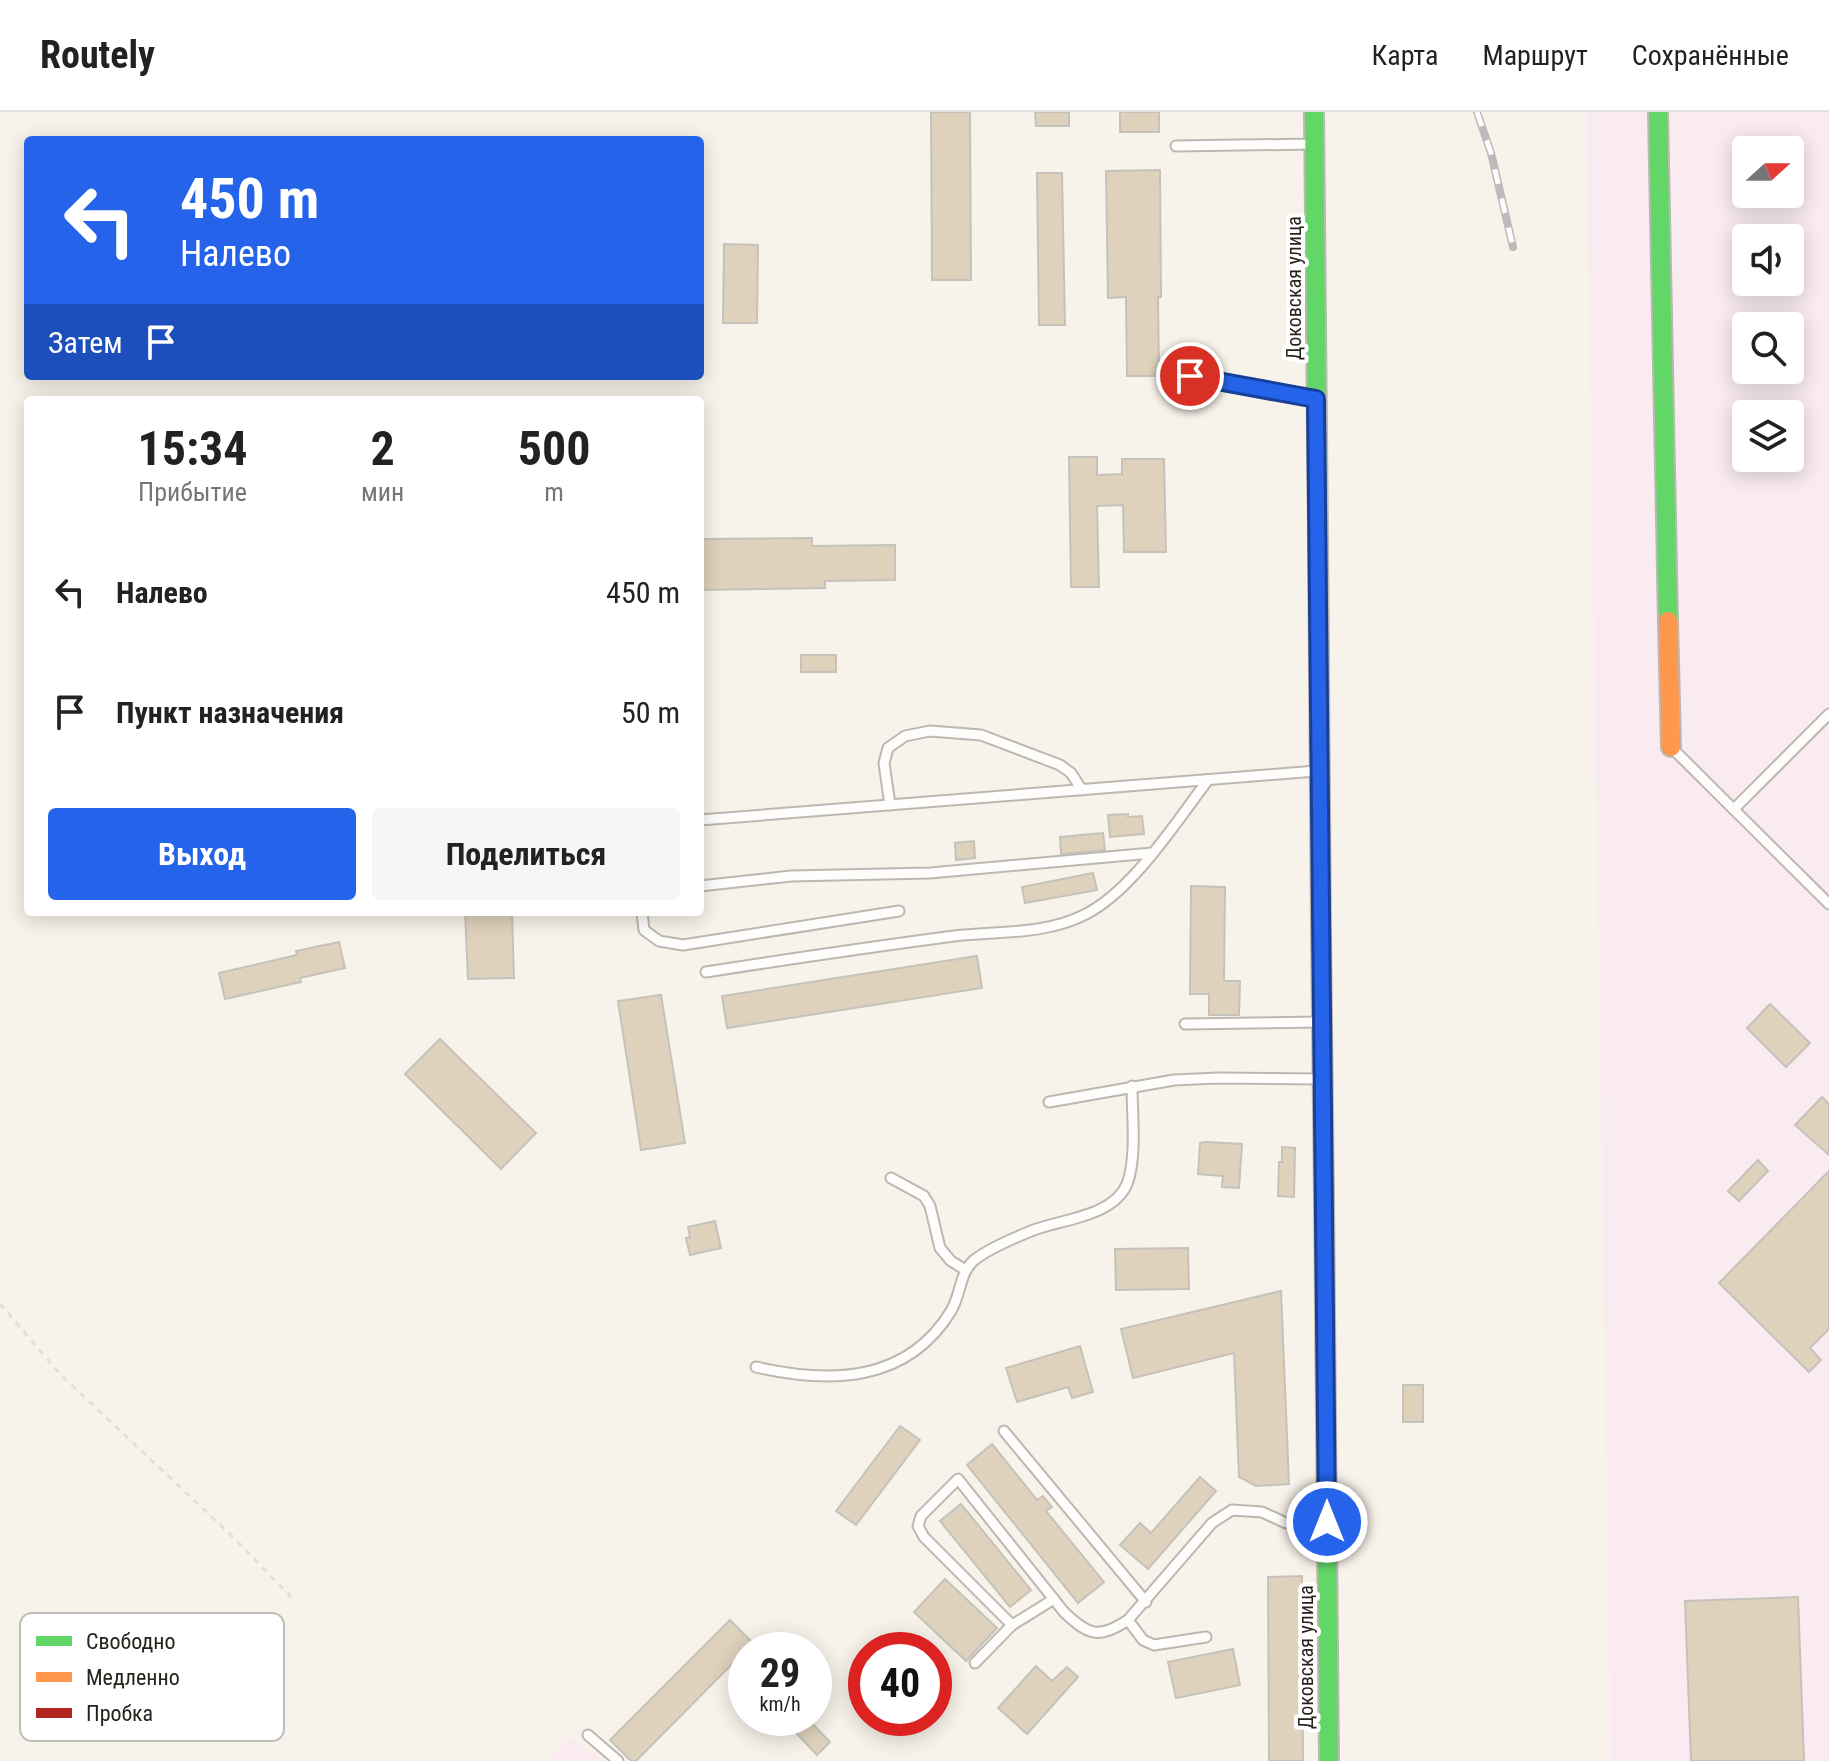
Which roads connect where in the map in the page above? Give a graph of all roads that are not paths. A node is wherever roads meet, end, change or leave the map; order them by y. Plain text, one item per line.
1 (1314, 112) edge
2 (1658, 112) edge
3 (1316, 144) junction
4 (1176, 146) dead end
5 (1190, 376) dead end
6 (1316, 399) junction
7 (1829, 714) edge
8 (1671, 747) joint
9 (1319, 771) junction
10 (1208, 780) junction
11 (1082, 790) junction
12 (890, 805) junction
13 (1734, 809) junction
14 (704, 820) edge
15 (1152, 853) junction
16 (704, 886) edge
17 (1829, 904) edge
18 (899, 911) dead end
19 (642, 916) edge
20 (706, 972) dead end
21 (1323, 1022) junction
22 (1185, 1024) dead end
23 (1324, 1079) junction
24 (1132, 1086) junction
25 (1049, 1102) dead end
26 (891, 1178) dead end
27 (964, 1269) junction
28 (756, 1367) dead end
29 (1004, 1431) dead end
30 (1327, 1522) junction
31 (1054, 1599) junction
32 (1146, 1602) junction
33 (1128, 1620) junction
34 (1012, 1625) junction
35 (1206, 1637) dead end
36 (975, 1663) dead end
37 (588, 1735) dead end
38 (618, 1761) edge
39 (1329, 1761) edge

1 - 3 street, Доковская улица
2 - 8 street
3 - 4 lane
3 - 6 street, Доковская улица
5 - 6 lane
6 - 9 street, Доковская улица
7 - 13 lane
8 - 13 lane
9 - 10 lane
9 - 21 street, Доковская улица
10 - 11 lane
10 - 15 lane
11 - 12 lane
11 - 12 lane
12 - 14 lane
13 - 17 lane
15 - 16 lane
15 - 20 lane
18 - 19 lane
21 - 22 lane
21 - 23 street, Доковская улица
23 - 24 lane
23 - 30 street, Доковская улица
24 - 25 lane
24 - 27 lane
26 - 27 lane
27 - 28 lane
29 - 32 lane
30 - 32 lane
30 - 39 street, Доковская улица
31 - 33 lane
31 - 34 lane
31 - 34 lane
32 - 33 lane
33 - 35 lane
34 - 36 lane
37 - 38 lane

